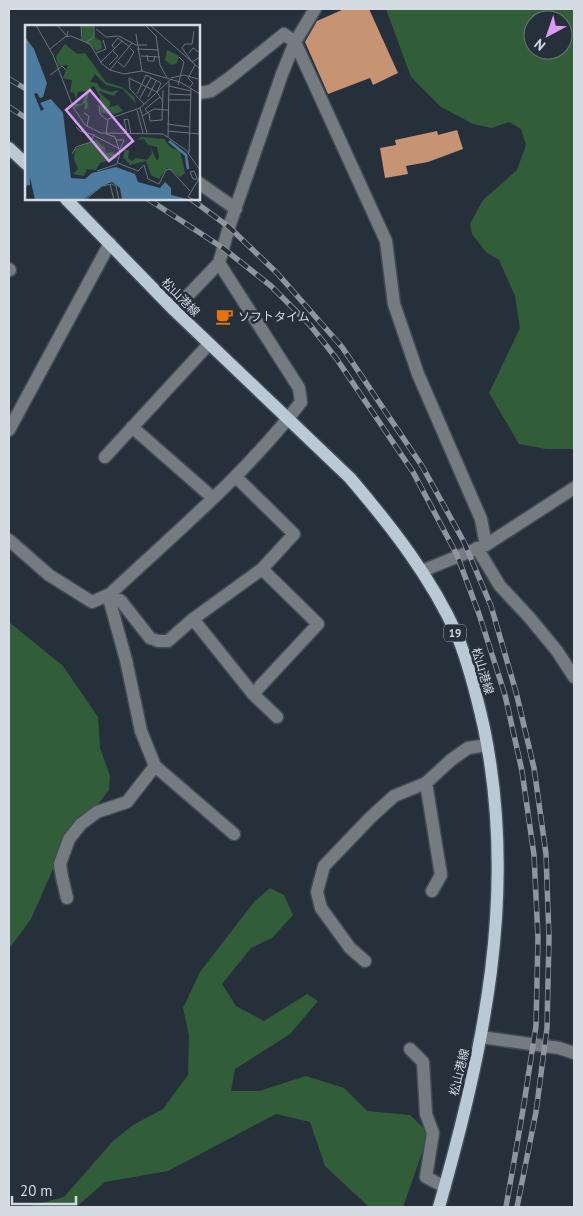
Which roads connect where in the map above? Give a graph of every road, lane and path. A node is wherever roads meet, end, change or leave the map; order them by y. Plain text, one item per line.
1 (315, 9) edge
2 (295, 42) junction
3 (200, 93) edge
4 (10, 151) edge
5 (25, 163) edge
6 (200, 184) edge
7 (67, 200) edge
8 (236, 209) junction
9 (110, 243) junction
10 (219, 263) junction
11 (174, 310) junction
12 (209, 344) junction
13 (287, 420) junction
14 (132, 427) junction
15 (9, 430) edge
16 (105, 456) dead end
17 (236, 477) junction
18 (574, 488) edge
19 (213, 498) junction
20 (9, 540) edge
21 (482, 547) junction
22 (262, 569) junction
23 (422, 571) junction
24 (110, 594) junction
25 (193, 619) junction
26 (574, 677) edge
27 (253, 694) junction
28 (277, 717) dead end
29 (488, 745) junction
30 (155, 766) junction
31 (426, 783) junction
32 (234, 834) dead end
33 (432, 891) dead end
34 (67, 898) dead end
35 (365, 961) dead end
36 (481, 1037) junction
37 (410, 1049) dead end
38 (574, 1053) edge
39 (445, 1187) junction
40 (439, 1207) edge

1 - 2 street
2 - 3 street
2 - 8 street
2 - 21 street
4 - 5 main road
6 - 8 street
7 - 9 main road, 松山港線 / 19
8 - 10 street
9 - 11 main road, 松山港線 / 19
9 - 15 street
10 - 11 street
10 - 13 street
11 - 12 main road, 松山港線 / 19
12 - 13 main road, 松山港線 / 19
12 - 14 street
13 - 17 street
13 - 23 main road, 松山港線 / 19
14 - 16 street
14 - 19 street
17 - 19 street
17 - 22 street
18 - 21 street
19 - 24 street
20 - 24 street
21 - 23 street
21 - 26 street
22 - 25 street
22 - 27 street
23 - 29 main road, 松山港線 / 19
24 - 25 street
24 - 30 street
25 - 27 street
27 - 28 street
29 - 31 street
29 - 36 main road, 松山港線 / 19
30 - 32 street
30 - 34 street
31 - 33 street
31 - 35 street
36 - 38 street
36 - 39 main road, 松山港線 / 19
37 - 39 street
39 - 40 main road, 松山港線 / 19

